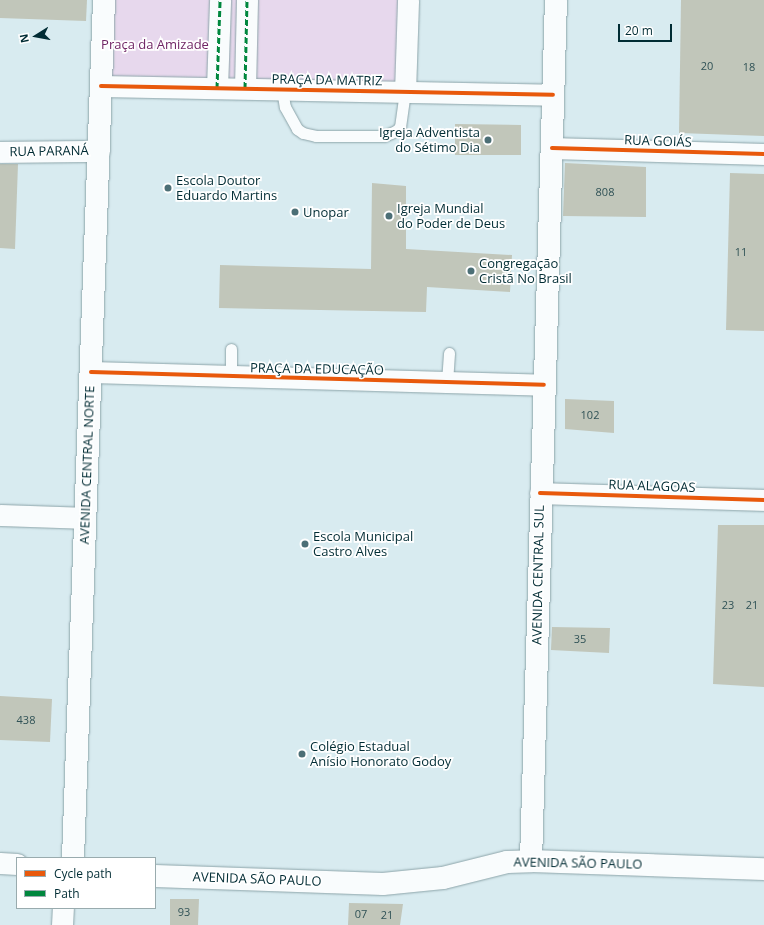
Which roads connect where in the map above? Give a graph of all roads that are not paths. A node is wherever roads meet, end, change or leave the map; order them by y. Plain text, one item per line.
1 (104, 0) edge
2 (220, 0) edge
3 (247, 0) edge
4 (408, 0) edge
5 (556, 0) edge
6 (101, 86) junction
7 (218, 88) junction
8 (245, 88) junction
9 (282, 89) junction
10 (405, 92) junction
11 (553, 95) junction
12 (552, 148) junction
13 (99, 151) junction
14 (0, 152) edge
15 (764, 154) edge
16 (231, 349) dead end
17 (449, 353) dead end
18 (90, 372) junction
19 (231, 376) junction
20 (447, 382) junction
21 (544, 385) junction
22 (540, 493) junction
23 (764, 500) edge
24 (0, 515) edge
25 (85, 518) junction
26 (73, 857) edge
27 (531, 861) junction
28 (0, 864) edge
29 (16, 864) edge
30 (764, 869) edge
31 (0, 870) edge
32 (16, 870) edge
33 (156, 876) edge
34 (63, 909) edge
35 (72, 909) edge
36 (62, 925) edge
37 (71, 925) edge

1 - 6 main road, AVENIDA CENTRAL NORTE
2 - 7 street
3 - 8 street
4 - 10 street
5 - 11 main road, AVENIDA CENTRAL SUL
6 - 7 street, PRAÇA DA MATRIZ
6 - 13 main road, AVENIDA CENTRAL NORTE
7 - 8 street, PRAÇA DA MATRIZ
8 - 9 street, PRAÇA DA MATRIZ
9 - 10 street, PRAÇA DA MATRIZ
9 - 10 lane
10 - 11 street, PRAÇA DA MATRIZ
11 - 12 main road, AVENIDA CENTRAL SUL
12 - 15 street, RUA GOIÁS
12 - 21 main road, AVENIDA CENTRAL SUL
13 - 14 street, RUA PARANÁ
13 - 18 main road, AVENIDA CENTRAL NORTE
16 - 19 lane
17 - 20 lane
18 - 19 street, PRAÇA DA EDUCAÇÃO
18 - 25 main road, AVENIDA CENTRAL NORTE
19 - 20 street, PRAÇA DA EDUCAÇÃO
20 - 21 street, PRAÇA DA EDUCAÇÃO
21 - 22 main road, AVENIDA CENTRAL SUL
22 - 23 street, RUA ALAGOAS
22 - 27 main road, AVENIDA CENTRAL SUL
24 - 25 street
25 - 26 main road, AVENIDA CENTRAL NORTE
27 - 30 main road, AVENIDA SÃO PAULO
27 - 33 main road, AVENIDA SÃO PAULO
28 - 29 street
31 - 32 street
34 - 36 street
35 - 37 street

